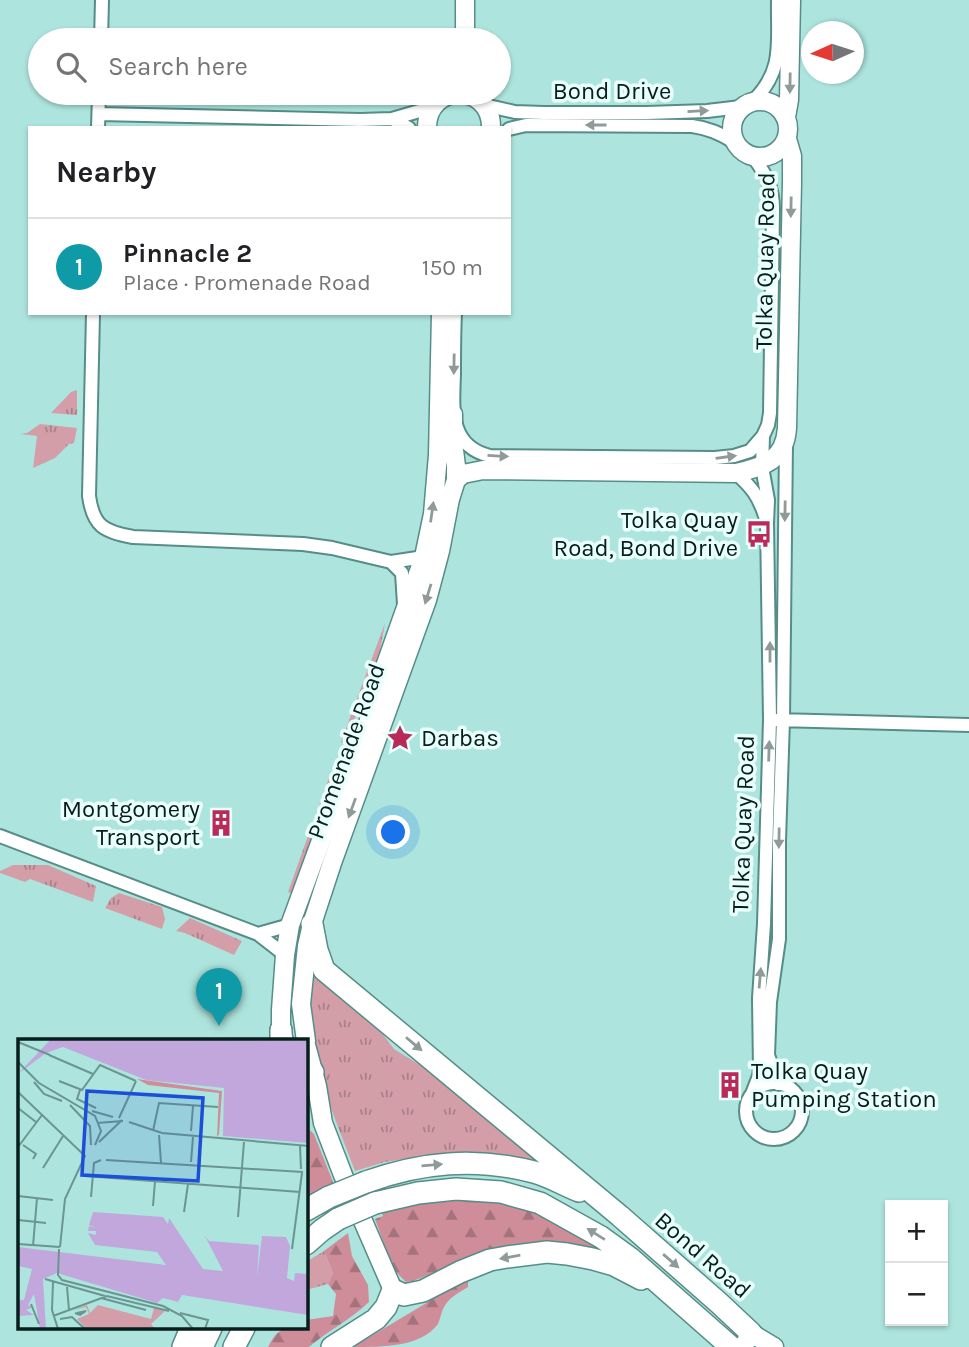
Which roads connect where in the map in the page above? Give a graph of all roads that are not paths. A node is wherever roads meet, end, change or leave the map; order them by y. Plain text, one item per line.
1 (102, 0) edge
2 (466, 0) edge
3 (778, 0) edge
4 (791, 0) edge
5 (101, 28) edge
6 (465, 28) edge
7 (747, 104) junction
8 (99, 105) edge
9 (484, 105) joint
10 (433, 107) joint
11 (99, 114) junction
12 (786, 117) junction
13 (392, 119) junction
14 (98, 126) edge
15 (405, 126) edge
16 (427, 126) edge
17 (491, 126) edge
18 (511, 129) edge
19 (787, 139) junction
20 (734, 142) junction
21 (753, 157) junction
22 (93, 315) edge
23 (441, 315) edge
24 (455, 315) edge
25 (453, 414) junction
26 (763, 436) junction
27 (786, 442) junction
28 (762, 467) junction
29 (736, 473) junction
30 (456, 480) junction
31 (767, 523) junction
32 (767, 553) junction
33 (784, 553) junction
34 (424, 557) junction
35 (391, 562) junction
36 (404, 611) junction
37 (777, 720) junction
38 (969, 725) edge
39 (0, 836) edge
40 (312, 924) junction
41 (290, 925) junction
42 (258, 934) junction
43 (285, 955) junction
44 (282, 1037) edge
45 (305, 1039) edge
46 (310, 1073) edge
47 (778, 1084) junction
48 (752, 1094) junction
49 (308, 1103) edge
50 (323, 1123) junction
51 (308, 1209) edge
52 (620, 1216) junction
53 (308, 1242) edge
54 (393, 1290) junction
55 (687, 1307) junction
56 (190, 1330) edge
57 (210, 1330) edge
58 (243, 1330) edge
59 (747, 1340) edge
60 (183, 1347) edge
61 (202, 1347) edge
62 (234, 1347) edge
63 (332, 1347) edge
64 (731, 1347) edge
65 (774, 1347) edge

1 - 5 street
2 - 6 street
3 - 7 street
4 -> 12 street
9 -> 7 street, Bond Drive
7 - 12 street
7 - 20 street
8 - 11 street
9 - 17 street
10 - 13 street
10 - 16 street
11 - 13 street
11 - 14 street
12 - 19 street
13 - 15 street
20 -> 18 street, Bond Drive
19 - 21 street
19 -> 27 street, Tolka Quay Road
20 - 21 street
21 - 26 street, Tolka Quay Road
22 - 35 street
34 -> 23 street, Promenade Road
24 -> 25 street
25 -> 26 street
25 - 30 street, Promenade Road
26 - 28 street, Tolka Quay Road
27 - 28 street
27 -> 33 street, Tolka Quay Road
28 - 29 street
28 - 31 street, Tolka Quay Road
29 - 30 street
29 - 31 street
30 -> 40 street, Promenade Road
31 - 32 street, Tolka Quay Road
32 - 33 street
37 -> 32 street, Tolka Quay Road
33 - 37 street, Tolka Quay Road
34 - 35 street
34 - 36 street, Promenade Road
35 - 36 street
36 - 41 street, Promenade Road
37 - 38 street
37 -> 47 street, Tolka Quay Road
48 -> 37 street, Tolka Quay Road
39 - 42 street
40 - 45 street, Promenade Road
40 -> 52 highway
41 - 42 street
41 - 43 street, Promenade Road
42 - 43 street
43 - 44 street, Promenade Road
46 - 50 street, Promenade Road
47 - 48 street
47 - 48 street
49 - 50 street, Promenade Road
50 - 54 street, Promenade Road
51 -> 52 highway, bridge
52 -> 59 highway, Bond Road
55 -> 53 highway, bridge
55 -> 54 highway
54 - 63 highway
55 - 64 highway, Bond Road
56 - 60 highway
57 - 61 highway
58 - 62 highway
59 - 65 street

